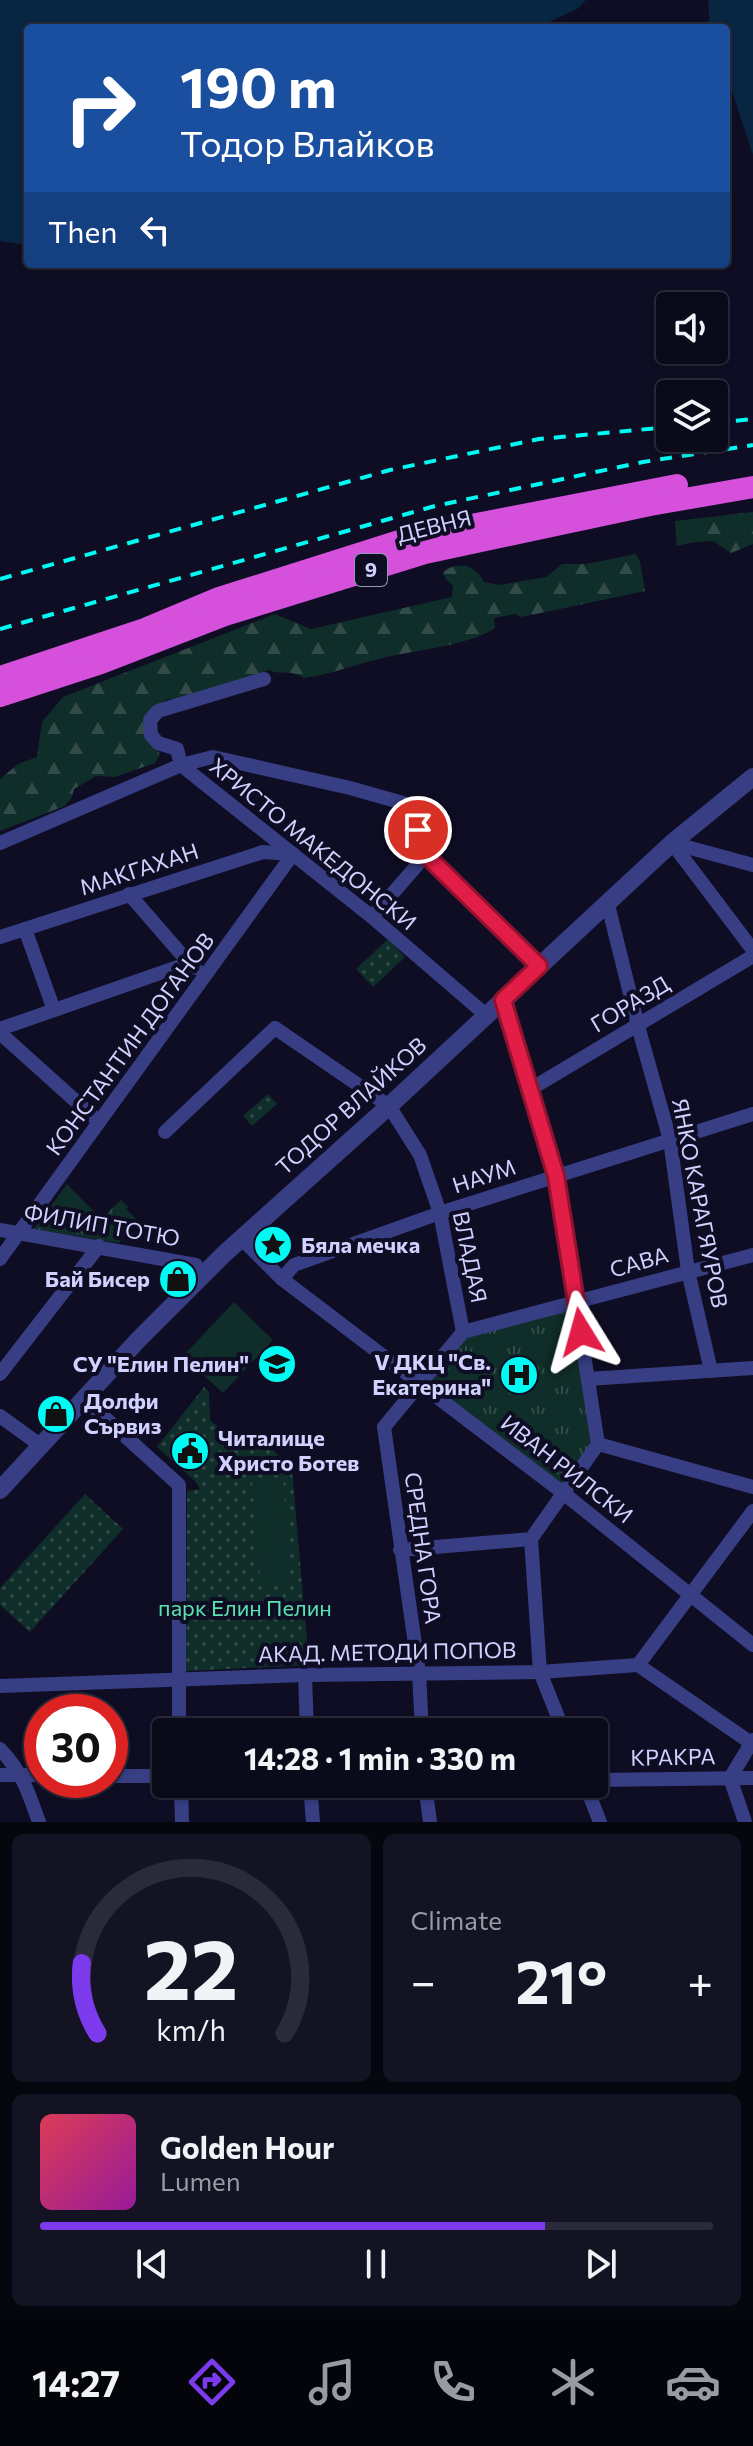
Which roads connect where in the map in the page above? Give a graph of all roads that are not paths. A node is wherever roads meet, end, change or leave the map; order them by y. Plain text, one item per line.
1 (753, 472) edge
2 (753, 487) edge
3 (0, 677) edge
4 (264, 679) dead end
5 (0, 696) edge
6 (181, 765) junction
7 (753, 777) edge
8 (0, 843) edge
9 (672, 843) junction
10 (293, 854) junction
11 (426, 855) junction
12 (753, 865) edge
13 (129, 894) junction
14 (608, 905) junction
15 (372, 917) junction
16 (25, 929) junction
17 (0, 937) edge
18 (753, 953) edge
19 (189, 963) junction
20 (539, 966) junction
21 (207, 976) junction
22 (503, 1000) junction
23 (54, 1010) junction
24 (486, 1015) junction
25 (638, 1026) junction
26 (0, 1031) edge
27 (529, 1090) junction
28 (389, 1106) junction
29 (753, 1114) edge
30 (99, 1122) junction
31 (165, 1132) dead end
32 (670, 1140) junction
33 (556, 1176) junction
34 (440, 1213) junction
35 (0, 1230) edge
36 (20, 1233) junction
37 (241, 1238) junction
38 (99, 1246) junction
39 (753, 1255) edge
40 (0, 1259) edge
41 (196, 1265) dead end
42 (688, 1271) junction
43 (282, 1279) junction
44 (577, 1302) junction
45 (463, 1332) junction
46 (753, 1368) edge
47 (711, 1371) junction
48 (0, 1374) edge
49 (588, 1379) junction
50 (419, 1384) junction
51 (83, 1398) junction
52 (0, 1416) edge
53 (598, 1444) junction
54 (40, 1445) junction
55 (753, 1487) edge
56 (0, 1490) edge
57 (562, 1492) junction
58 (753, 1511) edge
59 (531, 1539) junction
60 (400, 1550) junction
61 (691, 1596) junction
62 (753, 1645) edge
63 (638, 1665) junction
64 (419, 1672) junction
65 (540, 1672) junction
66 (305, 1675) junction
67 (180, 1679) junction
68 (0, 1686) edge
69 (179, 1718) edge
70 (307, 1718) edge
71 (421, 1718) edge
72 (558, 1718) edge
73 (752, 1742) edge
74 (0, 1749) edge
75 (0, 1775) edge
76 (21, 1775) junction
77 (128, 1776) edge
78 (152, 1776) edge
79 (730, 1778) junction
80 (753, 1778) edge
81 (608, 1780) edge
82 (181, 1798) edge
83 (311, 1798) edge
84 (427, 1798) edge
85 (591, 1798) edge
86 (39, 1822) edge
87 (182, 1822) edge
88 (313, 1822) edge
89 (430, 1822) edge
90 (600, 1822) edge
91 (745, 1822) edge

1 - 3 highway, ДЕВНЯ / 9
2 - 5 highway, ДЕВНЯ / 9
4 - 6 street, ХРИСТО МАКЕДОНСКИ
6 - 8 street
6 - 10 street, ХРИСТО МАКЕДОНСКИ
6 - 11 street
7 - 9 street, ТОДОР ВЛАЙКОВ
9 - 12 street
9 - 14 street, ТОДОР ВЛАЙКОВ
9 - 18 street
10 - 13 street, МАКГАХАН
10 - 15 street, ХРИСТО МАКЕДОНСКИ
10 - 21 street, КОНСТАНТИН ДОГАНОВ
11 - 15 street
11 - 20 street
13 - 16 street, МАКГАХАН
13 - 19 street
14 - 20 street, ТОДОР ВЛАЙКОВ
14 - 25 street, ЯНКО КАРАГЯУРОВ
15 - 24 street, ХРИСТО МАКЕДОНСКИ
16 - 17 street, МАКГАХАН
16 - 23 street
18 - 25 street, ГОРАЗД
19 - 21 street
19 - 23 street
20 - 22 street, ТОДОР ВЛАЙКОВ
21 - 30 street, КОНСТАНТИН ДОГАНОВ
22 - 24 street, ТОДОР ВЛАЙКОВ
22 - 27 street
23 - 26 street
24 - 28 street, ТОДОР ВЛАЙКОВ
25 - 27 street, ГОРАЗД
25 - 32 street, ЯНКО КАРАГЯУРОВ
26 - 30 street
27 - 33 street
28 - 31 street
28 - 34 street, ВЛАДАЯ
28 - 37 street, ТОДОР ВЛАЙКОВ
29 - 32 street, НАУМ
30 - 36 street, КОНСТАНТИН ДОГАНОВ
32 - 33 street, НАУМ
32 - 42 street, ЯНКО КАРАГЯУРОВ
33 - 34 street, НАУМ
33 - 44 street
34 - 43 street, НАУМ
34 - 45 street, ВЛАДАЯ
35 - 36 street, ФИЛИП ТОТЮ
36 - 38 street, ФИЛИП ТОТЮ
36 - 40 street, КОНСТАНТИН ДОГАНОВ
37 - 43 street, ИВАН РИЛСКИ
37 - 51 street, ТОДОР ВЛАЙКОВ
38 - 41 street, ФИЛИП ТОТЮ
38 - 48 street
39 - 42 street, САВА
42 - 44 street, САВА
42 - 47 street, ЯНКО КАРАГЯУРОВ
43 - 50 street, ИВАН РИЛСКИ
44 - 45 street, САВА
44 - 49 street
45 - 50 street
46 - 47 street
47 - 49 street
49 - 53 street
50 - 57 street, ИВАН РИЛСКИ
50 - 60 street, СРЕДНА ГОРА
51 - 54 street, ТОДОР ВЛАЙКОВ
51 - 67 street
52 - 54 street
53 - 55 street
53 - 57 street
54 - 56 street, ТОДОР ВЛАЙКОВ
57 - 59 street
57 - 61 street, ИВАН РИЛСКИ
58 - 61 street
59 - 60 street
59 - 65 street
60 - 64 street, СРЕДНА ГОРА
61 - 62 street, ИВАН РИЛСКИ
61 - 63 street
63 - 65 street, АКАД. МЕТОДИ ПОПОВ
63 - 73 street
64 - 65 street, АКАД. МЕТОДИ ПОПОВ
64 - 66 street, АКАД. МЕТОДИ ПОПОВ
64 - 71 street, СРЕДНА ГОРА
65 - 72 street
66 - 67 street, АКАД. МЕТОДИ ПОПОВ
66 - 70 street
67 - 68 street, АКАД. МЕТОДИ ПОПОВ
67 - 69 street
73 - 79 street
74 - 76 street
75 - 76 street
76 - 86 street
77 - 78 street
79 - 80 street, КРАКРА
79 - 81 street, КРАКРА
79 - 91 street
82 - 87 street
83 - 88 street
84 - 89 street
85 - 90 street

